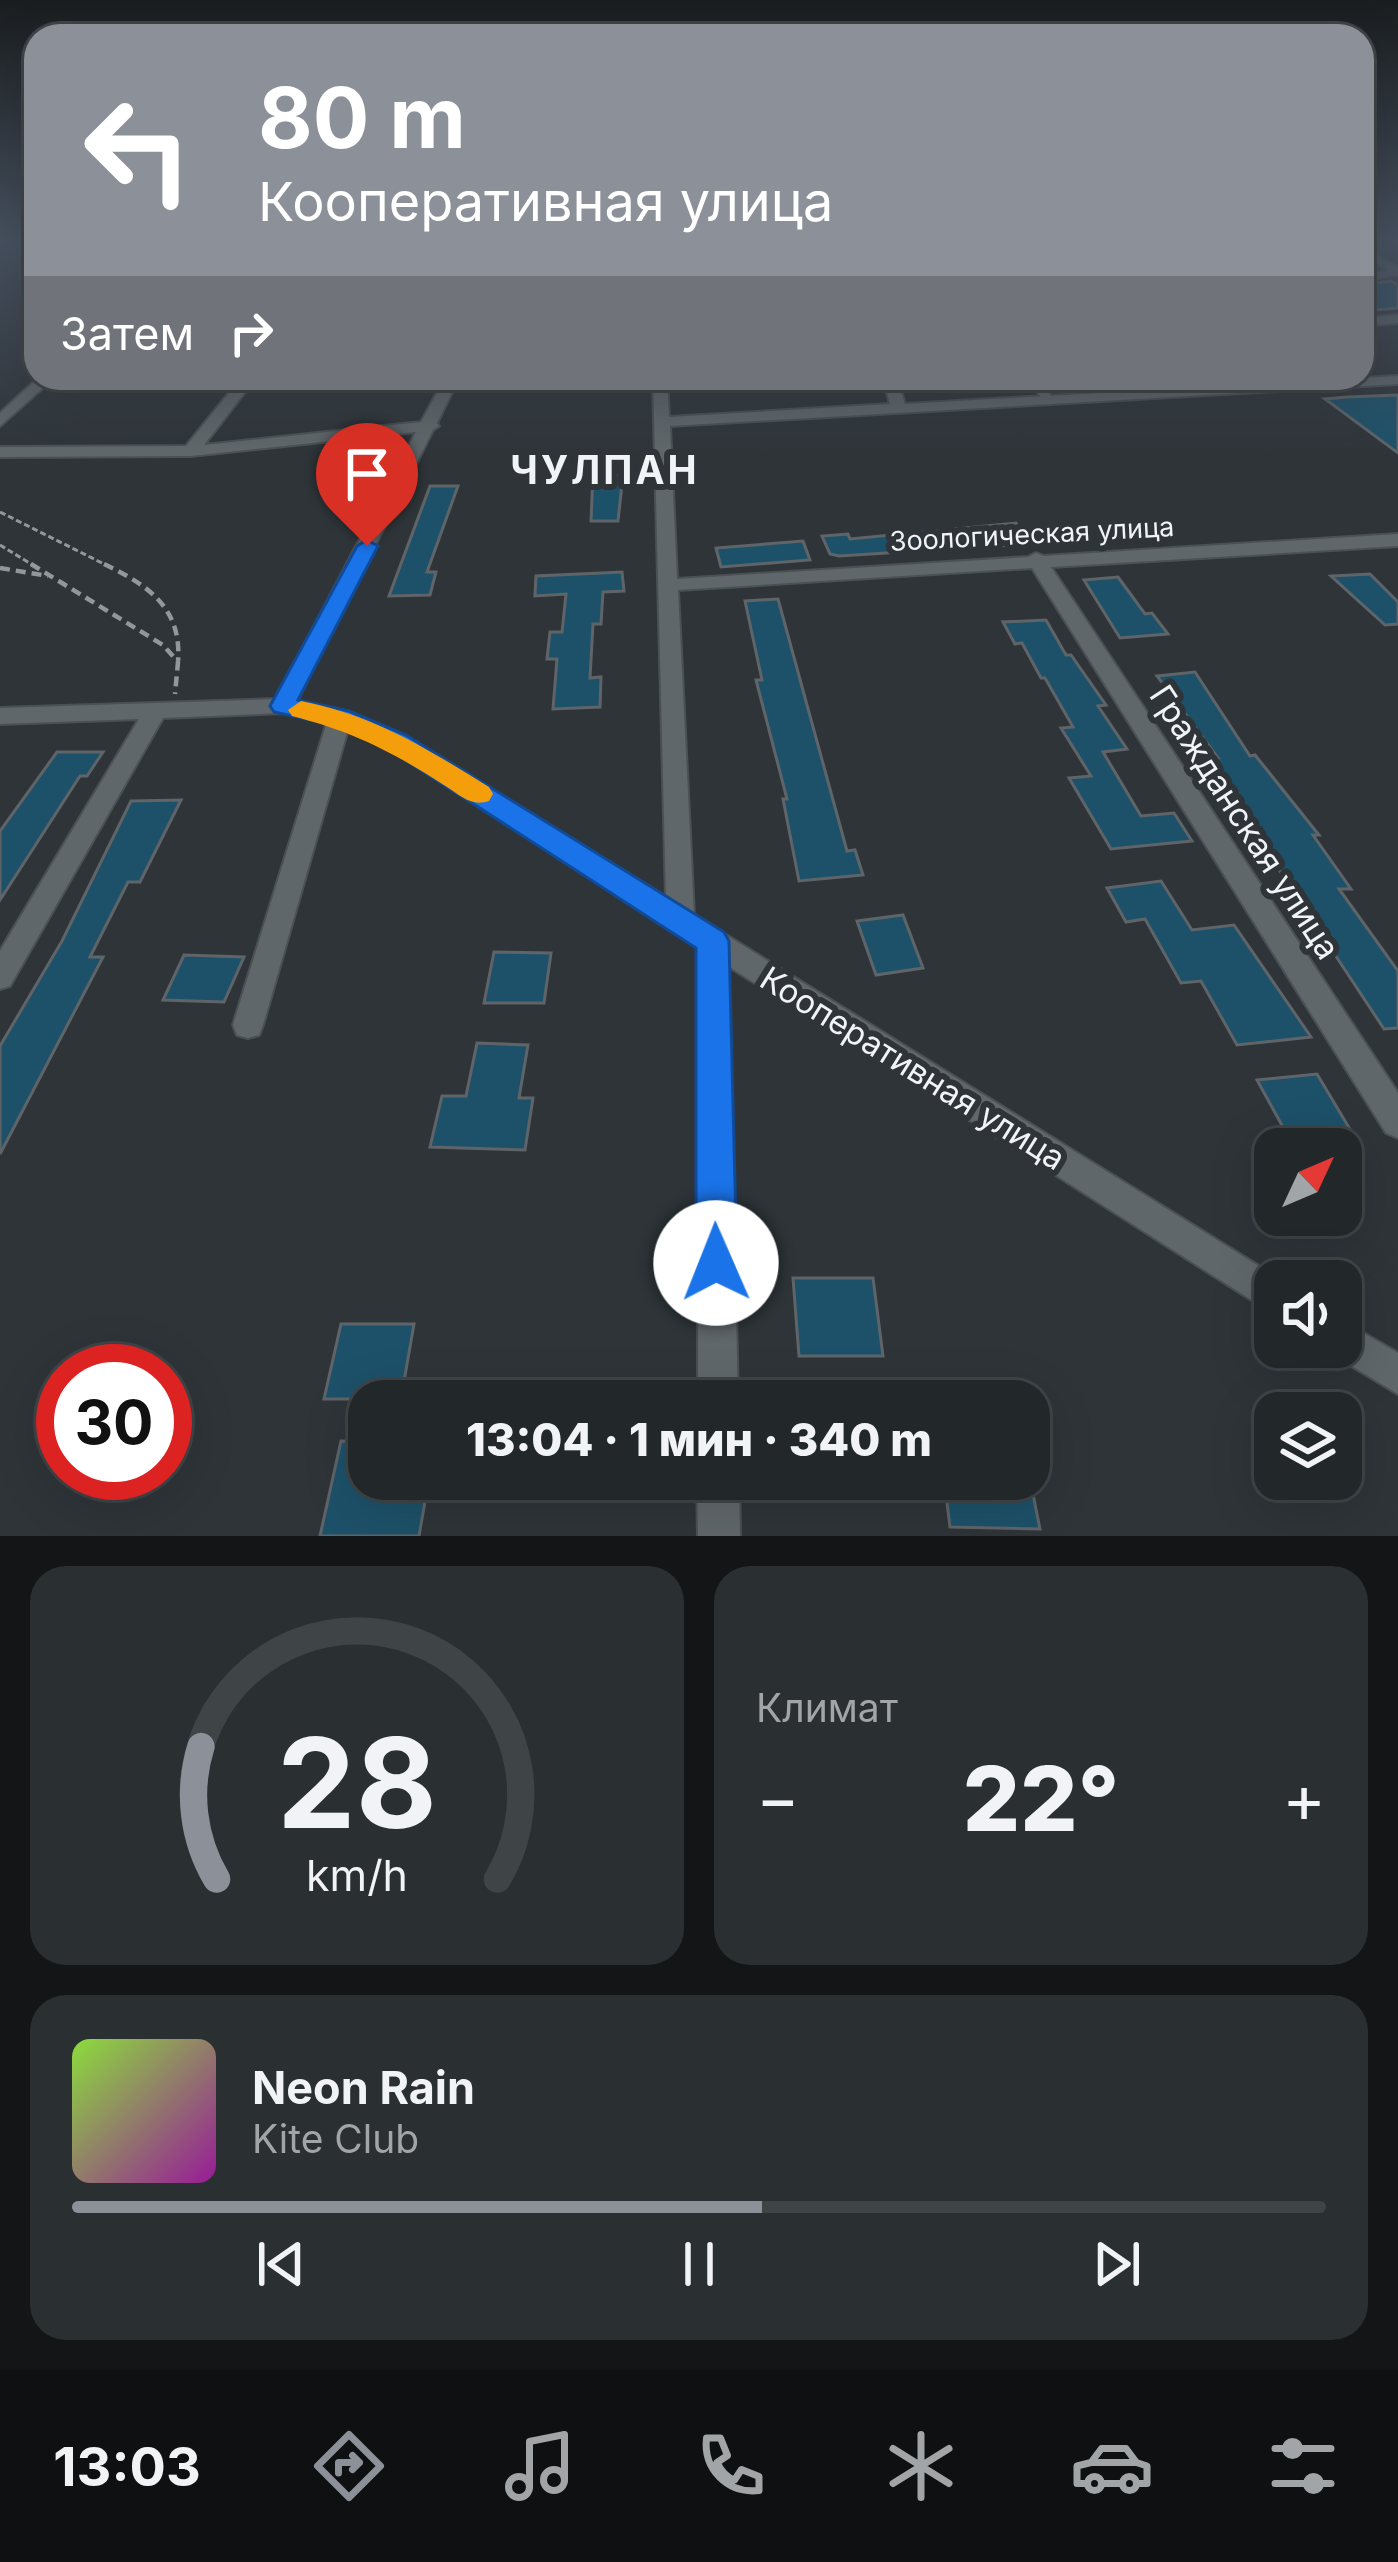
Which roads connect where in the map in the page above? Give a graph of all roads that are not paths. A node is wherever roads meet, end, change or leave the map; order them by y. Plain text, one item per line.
1 (34, 390) edge
2 (239, 390) edge
3 (446, 390) edge
4 (661, 390) edge
5 (893, 390) edge
6 (1041, 390) edge
7 (1172, 390) edge
8 (1226, 390) edge
9 (1175, 393) junction
10 (1049, 400) junction
11 (899, 409) junction
12 (0, 421) edge
13 (664, 422) junction
14 (430, 426) junction
15 (191, 451) junction
16 (0, 452) edge
17 (1390, 541) edge
18 (1398, 557) edge
19 (1036, 559) junction
20 (670, 585) junction
21 (283, 706) junction
22 (163, 713) junction
23 (0, 716) edge
24 (340, 717) junction
25 (680, 921) junction
26 (712, 941) junction
27 (0, 976) edge
28 (248, 1024) dead end
29 (1398, 1122) edge
30 (1254, 1284) edge
31 (1362, 1352) edge
32 (1398, 1375) edge
33 (718, 1380) edge
34 (718, 1500) edge
35 (719, 1536) edge

1 - 12 street
2 - 15 street
3 - 14 street
4 - 13 street
5 - 11 street
6 - 10 lane
7 - 9 street
8 - 9 street
9 - 10 street
10 - 11 street
11 - 13 street
13 - 20 street
14 - 15 street
14 - 21 street
15 - 16 street
17 - 18 street
17 - 19 street, Зоологическая улица
19 - 20 street, Зоологическая улица
19 - 29 street, Гражданская улица
20 - 25 street
21 - 22 street, Кооперативная улица
21 - 24 street, Кооперативная улица
22 - 23 street, Кооперативная улица
22 - 27 street
24 - 25 street, Кооперативная улица
24 - 28 street
25 - 26 street, Кооперативная улица
26 - 30 street, Кооперативная улица
26 - 33 street
31 - 32 street
34 - 35 street

